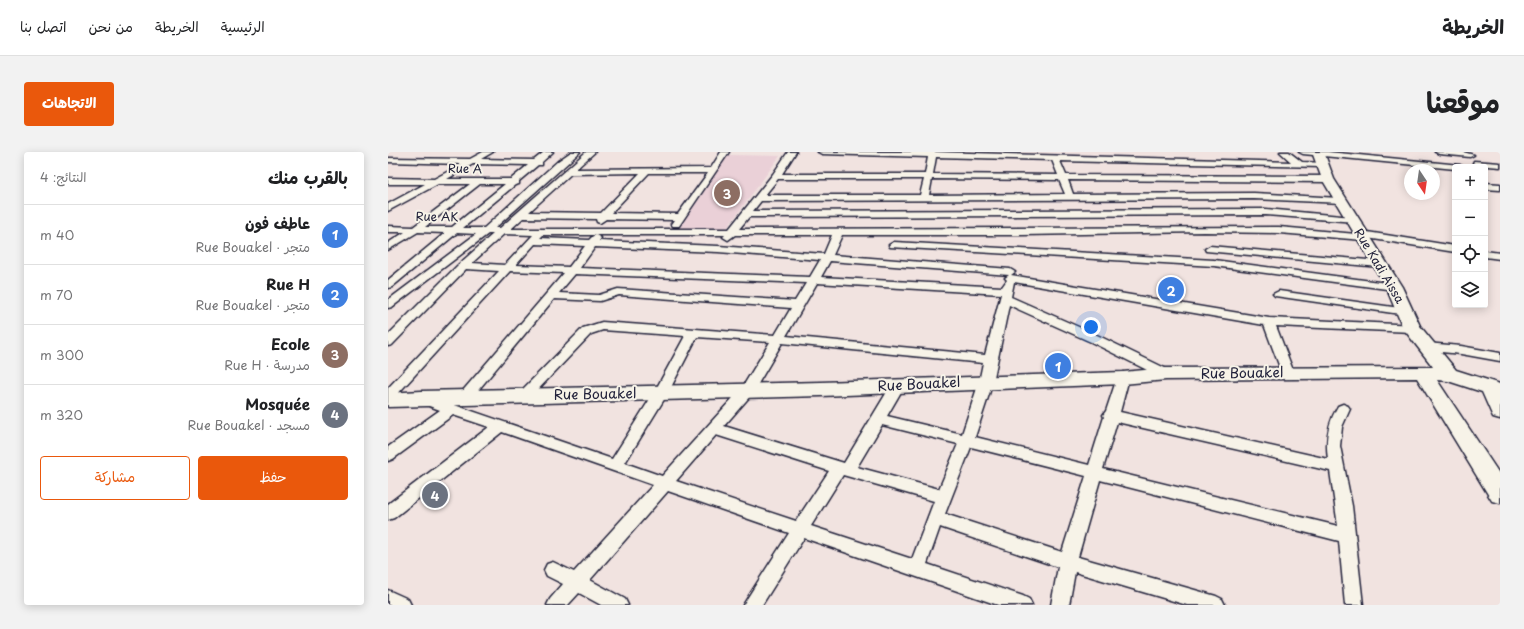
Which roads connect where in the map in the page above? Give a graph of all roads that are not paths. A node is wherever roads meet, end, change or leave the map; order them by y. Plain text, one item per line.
1 (489, 152) edge
2 (549, 152) edge
3 (576, 152) edge
4 (591, 152) edge
5 (725, 152) edge
6 (792, 152) edge
7 (822, 152) edge
8 (867, 152) edge
9 (890, 152) edge
10 (1284, 152) edge
11 (1414, 152) edge
12 (1439, 152) edge
13 (920, 153) edge
14 (954, 153) edge
15 (933, 154) junction
16 (986, 154) edge
17 (1015, 154) edge
18 (1469, 154) edge
19 (1315, 156) edge
20 (1056, 157) junction
21 (388, 160) edge
22 (473, 161) junction
23 (536, 163) junction
24 (561, 163) junction
25 (1421, 163) junction
26 (1299, 164) junction
27 (1478, 164) edge
28 (1488, 165) edge
29 (1500, 166) edge
30 (1452, 169) edge
31 (714, 170) junction
32 (647, 171) junction
33 (569, 172) junction
34 (776, 176) junction
35 (929, 178) junction
36 (1064, 178) junction
37 (1245, 179) junction
38 (1328, 179) junction
39 (435, 181) junction
40 (391, 182) edge
41 (478, 182) junction
42 (513, 182) junction
43 (541, 182) junction
44 (558, 182) junction
45 (1488, 186) edge
46 (1500, 187) edge
47 (1254, 196) junction
48 (1074, 197) junction
49 (759, 198) junction
50 (895, 198) junction
51 (924, 198) junction
52 (1029, 198) junction
53 (1339, 201) junction
54 (388, 208) edge
55 (1086, 212) junction
56 (1266, 212) junction
57 (1028, 213) junction
58 (747, 214) junction
59 (895, 214) junction
60 (520, 215) junction
61 (603, 217) junction
62 (681, 217) junction
63 (1352, 220) junction
64 (388, 229) edge
65 (1204, 229) junction
66 (415, 230) junction
67 (455, 230) junction
68 (1097, 230) junction
69 (1279, 230) junction
70 (486, 231) junction
71 (501, 231) junction
72 (895, 231) junction
73 (586, 232) junction
74 (601, 232) junction
75 (671, 232) junction
76 (732, 232) junction
77 (838, 232) junction
78 (1022, 232) junction
79 (1362, 235) junction
80 (536, 237) junction
81 (592, 244) junction
82 (894, 245) junction
83 (388, 247) edge
84 (718, 249) junction
85 (1210, 249) junction
86 (1452, 249) edge
87 (1015, 253) junction
88 (1488, 254) edge
89 (828, 256) junction
90 (1500, 256) edge
91 (891, 262) junction
92 (1214, 264) junction
93 (1379, 264) junction
94 (463, 266) junction
95 (507, 268) junction
96 (571, 272) junction
97 (1010, 275) junction
98 (814, 281) junction
99 (886, 284) junction
100 (388, 285) edge
101 (1394, 287) junction
102 (1279, 294) dead end
103 (1007, 295) junction
104 (551, 296) junction
105 (388, 305) edge
106 (799, 305) junction
107 (1407, 312) junction
108 (1269, 322) junction
109 (1412, 328) junction
110 (693, 333) junction
111 (779, 339) junction
112 (388, 342) edge
113 (1426, 347) junction
114 (1500, 357) edge
115 (990, 360) junction
116 (1288, 372) junction
117 (1422, 372) junction
118 (1166, 374) junction
119 (1449, 375) junction
120 (1123, 378) junction
121 (986, 382) junction
122 (898, 385) junction
123 (1495, 389) edge
124 (747, 391) junction
125 (661, 393) junction
126 (388, 396) edge
127 (524, 396) junction
128 (388, 400) edge
129 (458, 403) junction
130 (1343, 409) dead end
131 (1500, 412) edge
132 (1110, 415) junction
133 (880, 419) junction
134 (500, 426) junction
135 (715, 429) junction
136 (967, 440) junction
137 (388, 455) edge
138 (616, 465) junction
139 (1337, 467) junction
140 (844, 469) junction
141 (1094, 471) junction
142 (664, 483) junction
143 (1499, 490) edge
144 (945, 497) junction
145 (388, 513) edge
146 (935, 518) junction
147 (802, 529) junction
148 (1346, 535) junction
149 (1068, 562) junction
150 (917, 569) junction
151 (553, 570) dead end
152 (575, 583) junction
153 (388, 599) edge
154 (402, 605) edge
155 (556, 605) edge
156 (619, 605) edge
157 (752, 605) edge
158 (1020, 605) edge
159 (1060, 605) edge
160 (1216, 605) edge
161 (1354, 605) edge

1 - 22 street
2 - 23 street
3 - 24 street
4 - 33 street
5 - 31 street
6 - 34 street
7 - 8 street
8 - 9 street
9 - 13 street
10 - 26 street
11 - 25 street
12 - 18 street
13 - 15 street
14 - 15 street
14 - 16 street
15 - 35 street
16 - 17 street
17 - 20 street
18 - 27 street
19 - 25 street
19 - 26 street
19 - 38 main road, Rue Kadi Aissa
20 - 26 street
20 - 36 street
21 - 22 street
22 - 23 street
22 - 39 street
23 - 24 street
23 - 42 street
24 - 43 street
25 - 30 street
28 - 29 street
31 - 32 street
31 - 62 street
32 - 33 street
32 - 61 street
33 - 44 street
34 - 35 street
34 - 49 street
35 - 36 street
35 - 51 street
36 - 37 street
36 - 48 street
37 - 38 street
37 - 47 street
38 - 53 main road, Rue Kadi Aissa
39 - 40 street, Rue A
39 - 41 street, Rue A
39 - 54 street
41 - 42 street, Rue A
41 - 66 street
42 - 43 street, Rue A
42 - 67 street
43 - 44 street, Rue A
43 - 70 street
44 - 60 street
45 - 46 street
47 - 48 street
47 - 53 street
48 - 52 street
48 - 55 street
49 - 50 street
49 - 58 street
50 - 51 street
50 - 59 street
51 - 52 street
52 - 57 street
53 - 63 main road, Rue Kadi Aissa
55 - 56 street
55 - 57 street
55 - 68 street
56 - 63 street
56 - 69 street
57 - 59 street
57 - 78 street
58 - 59 street
58 - 76 street
59 - 72 street
60 - 61 street
60 - 71 street
61 - 62 street
61 - 73 street
62 - 75 street
63 - 79 main road, Rue Kadi Aissa
64 - 66 street, Rue AK
65 - 68 street
65 - 69 street
65 - 85 street
66 - 67 street, Rue AK
66 - 83 street
67 - 70 street, Rue AK
67 - 100 street
68 - 78 street
69 - 79 street
70 - 71 street, Rue AK
70 - 105 street
71 - 80 street, Rue AK
71 - 94 street
72 - 77 street
72 - 78 street
72 - 82 street
73 - 74 street
73 - 80 street
74 - 75 street
74 - 81 street
75 - 76 street
76 - 77 street
76 - 84 street
77 - 89 street
78 - 87 street
79 - 86 street
79 - 93 main road, Rue Kadi Aissa
80 - 81 street
80 - 95 street
81 - 84 street
81 - 96 street
82 - 87 street
82 - 91 street
84 - 89 street
85 - 92 street
85 - 93 street
87 - 92 street
87 - 97 street
88 - 90 street
89 - 91 street
89 - 98 street
91 - 97 street
91 - 99 street
92 - 101 street
93 - 101 main road, Rue Kadi Aissa
94 - 95 street
94 - 112 street
95 - 96 street
95 - 126 street
96 - 98 street
96 - 104 street
97 - 103 street
97 - 108 street
98 - 99 street
98 - 106 street
99 - 103 street
101 - 107 main road, Rue Kadi Aissa
102 - 107 street
103 - 115 street
103 - 118 street
104 - 106 street
104 - 129 street
106 - 111 street
107 - 109 main road, Rue Kadi Aissa
108 - 109 street
108 - 116 street
109 - 113 main road, Rue Kadi Aissa
110 - 111 street
110 - 125 street
110 - 127 street
111 - 115 street
111 - 124 street
113 - 114 street
113 - 119 main road, Rue Kadi Aissa
115 - 121 street
116 - 117 main road, Rue Bouakel
116 - 118 main road, Rue Bouakel
117 - 119 main road, Rue Bouakel
117 - 143 main road
118 - 120 main road, Rue Bouakel
119 - 123 main road, Rue Bouakel
120 - 121 main road, Rue Bouakel
120 - 132 street
121 - 122 main road, Rue Bouakel
121 - 136 street
122 - 124 main road, Rue Bouakel
122 - 133 street
123 - 131 main road
124 - 125 main road, Rue Bouakel
124 - 135 street
125 - 127 main road, Rue Bouakel
125 - 138 street
127 - 129 main road, Rue Bouakel
128 - 129 main road, Rue Bouakel
129 - 134 street
129 - 137 street
130 - 139 street
132 - 139 street
132 - 141 street
133 - 136 street
133 - 140 street
134 - 138 street
134 - 145 street
135 - 140 street
135 - 142 street
136 - 141 street
136 - 144 street
138 - 142 street
139 - 148 street
140 - 144 street
140 - 147 street
141 - 148 street
141 - 149 street
142 - 147 street
142 - 152 street
144 - 146 street
146 - 149 street
146 - 150 street
147 - 150 street
147 - 157 street
148 - 161 street
149 - 159 street
149 - 160 street
150 - 158 street
151 - 152 street
152 - 155 street
152 - 156 street
153 - 154 street

